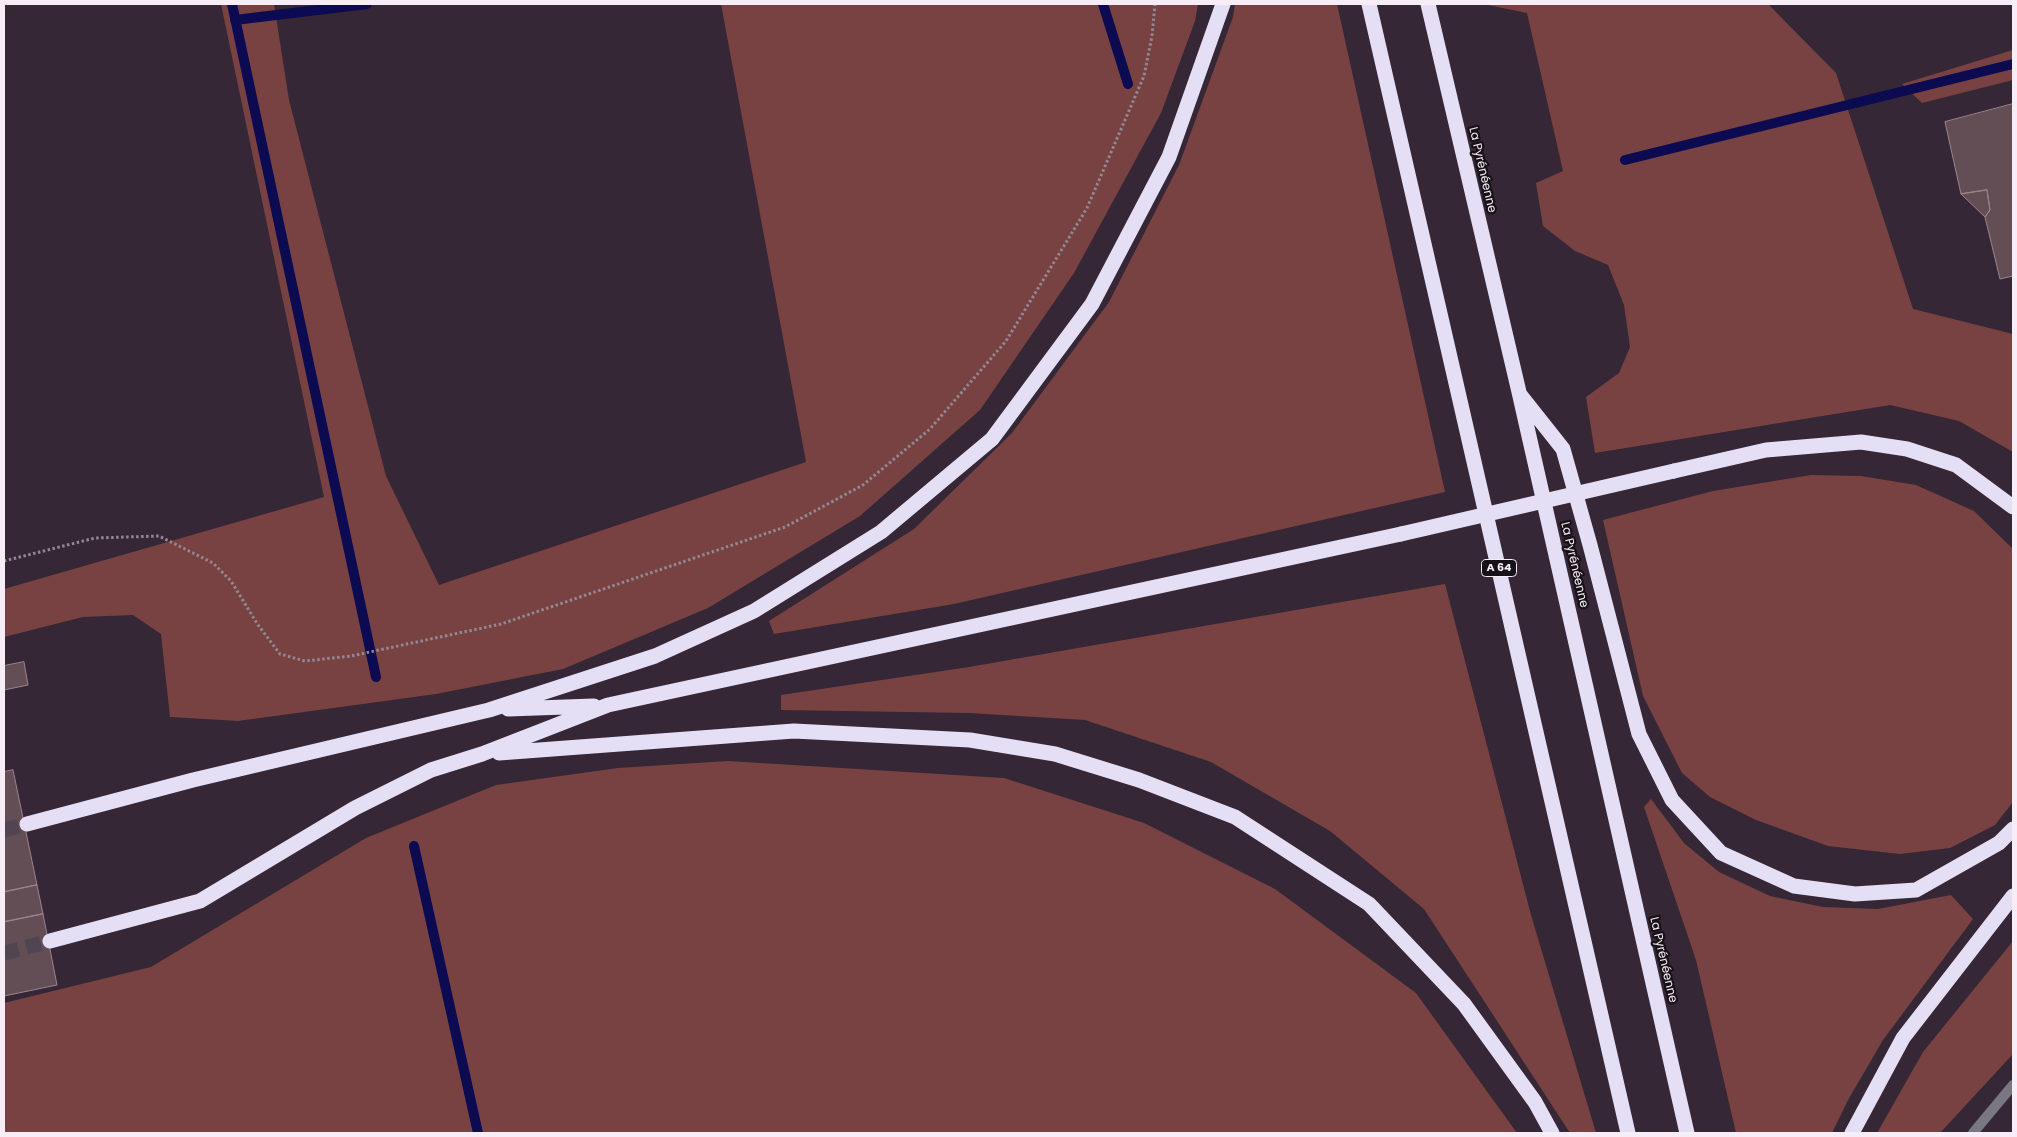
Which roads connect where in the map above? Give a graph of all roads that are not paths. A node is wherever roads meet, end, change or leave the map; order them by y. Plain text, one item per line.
1 (1223, 4) edge
2 (1369, 4) edge
3 (1428, 4) edge
4 (1519, 392) junction
5 (2013, 507) edge
6 (608, 705) junction
7 (488, 710) junction
8 (482, 754) junction
9 (28, 824) tunnel mouth
10 (2013, 829) edge
11 (2013, 896) edge
12 (50, 941) tunnel mouth
13 (2013, 1085) edge
14 (1552, 1133) edge
15 (1628, 1133) edge
16 (1688, 1133) edge
17 (1852, 1133) edge
18 (1973, 1133) edge

1 - 7 highway
2 - 15 highway, A 64
3 - 4 highway, La Pyrénéenne
4 - 10 highway
4 - 16 highway, La Pyrénéenne
5 - 6 highway, bridge
6 - 7 highway
6 - 8 highway
7 - 9 highway
8 - 12 highway
8 - 14 highway
11 - 17 highway
13 - 18 street

